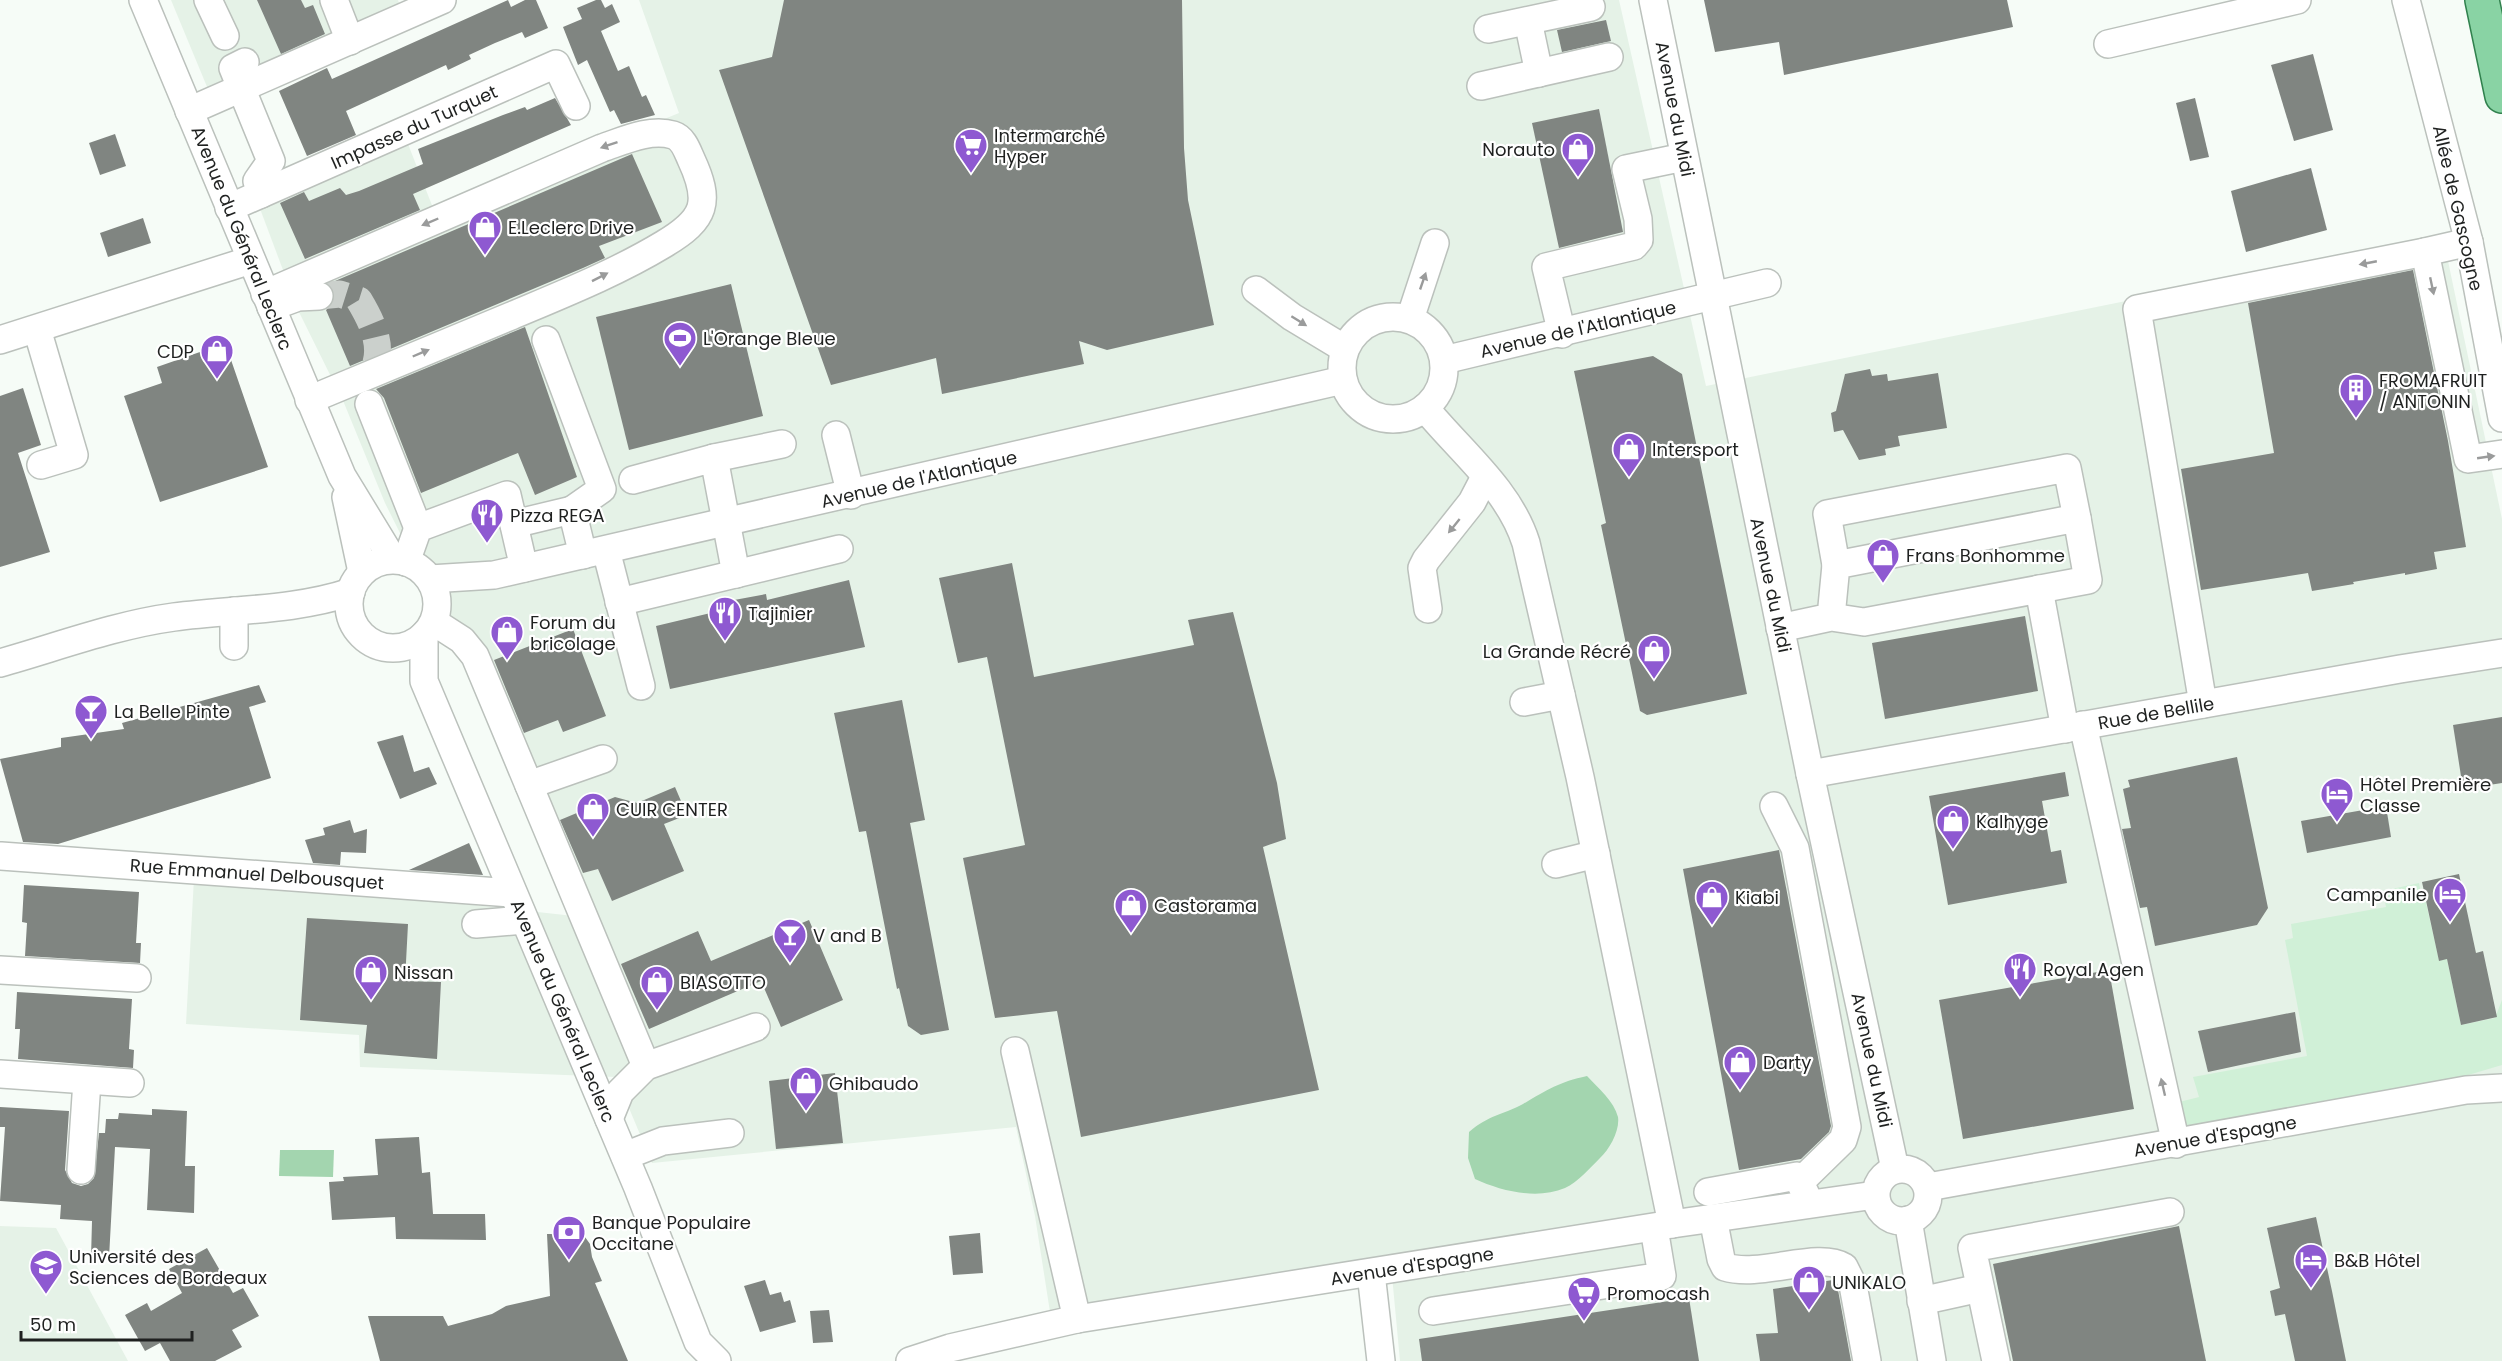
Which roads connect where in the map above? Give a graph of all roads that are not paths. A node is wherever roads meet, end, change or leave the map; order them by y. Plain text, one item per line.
1 (143, 0) edge
2 (208, 0) edge
3 (334, 0) edge
4 (442, 0) edge
5 (1653, 0) edge
6 (2298, 0) edge
7 (2406, 0) edge
8 (2482, 0) edge
9 (1591, 7) dead end
10 (396, 9) edge
11 (1528, 21) junction
12 (1488, 29) dead end
13 (225, 36) dead end
14 (350, 41) junction
15 (2108, 44) dead end
16 (1610, 57) dead end
17 (245, 62) dead end
18 (1539, 73) junction
19 (1481, 86) dead end
20 (240, 88) junction
21 (2502, 96) edge
22 (576, 106) dead end
23 (189, 111) junction
24 (1684, 157) junction
25 (261, 194) junction
26 (228, 208) junction
27 (2469, 242) junction
28 (1435, 243) dead end
29 (2425, 252) junction
30 (250, 260) junction
31 (1767, 283) dead end
32 (1256, 290) dead end
33 (319, 296) tunnel mouth
34 (1712, 297) junction
35 (267, 301) junction
36 (1410, 319) junction
37 (37, 329) junction
38 (1562, 334) junction
39 (0, 340) edge
40 (546, 340) dead end
41 (1345, 349) junction
42 (1444, 360) junction
43 (1343, 380) junction
44 (309, 400) junction
45 (369, 404) dead end
46 (1425, 408) junction
47 (2502, 418) edge
48 (836, 435) dead end
49 (782, 444) dead end
50 (2502, 454) edge
51 (714, 458) junction
52 (41, 465) dead end
53 (342, 476) junction
54 (1485, 477) junction
55 (633, 480) dead end
56 (851, 495) junction
57 (572, 510) junction
58 (2077, 518) junction
59 (514, 524) junction
60 (724, 524) junction
61 (418, 528) junction
62 (839, 549) dead end
63 (595, 552) junction
64 (399, 560) junction
65 (1836, 565) junction
66 (524, 568) junction
67 (736, 574) junction
68 (494, 575) junction
69 (430, 579) junction
70 (357, 582) junction
71 (2039, 589) junction
72 (619, 602) junction
73 (309, 605) junction
74 (1428, 609) dead end
75 (234, 611) junction
76 (1831, 617) junction
77 (431, 622) junction
78 (354, 624) junction
79 (1780, 628) junction
80 (234, 646) dead end
81 (387, 648) junction
82 (2502, 654) edge
83 (0, 663) edge
84 (424, 681) junction
85 (641, 686) dead end
86 (1561, 695) junction
87 (1524, 702) dead end
88 (2203, 704) junction
89 (2074, 727) junction
90 (603, 759) dead end
91 (1810, 774) junction
92 (529, 785) junction
93 (1774, 806) dead end
94 (0, 843) edge
95 (1596, 854) junction
96 (1, 856) edge
97 (1556, 864) dead end
98 (0, 867) edge
99 (512, 893) junction
100 (524, 920) junction
101 (476, 924) dead end
102 (0, 970) edge
103 (137, 978) dead end
104 (756, 1027) dead end
105 (1015, 1052) dead end
106 (646, 1066) junction
107 (0, 1074) edge
108 (2502, 1076) edge
109 (87, 1081) junction
110 (130, 1083) dead end
111 (2502, 1088) edge
112 (2466, 1090) junction
113 (609, 1119) junction
114 (730, 1133) dead end
115 (2176, 1144) junction
116 (625, 1156) junction
117 (1895, 1169) junction
118 (81, 1170) dead end
119 (1928, 1187) junction
120 (1805, 1193) junction
121 (1875, 1196) junction
122 (1711, 1205) junction
123 (2170, 1212) dead end
124 (1908, 1220) junction
125 (1663, 1226) junction
126 (1371, 1273) junction
127 (1980, 1288) junction
128 (1922, 1301) junction
129 (1433, 1311) dead end
130 (1077, 1319) junction
131 (698, 1351) edge
132 (1927, 1360) edge
133 (717, 1361) edge
134 (910, 1361) edge
135 (1381, 1361) edge
136 (1867, 1361) edge
137 (1996, 1361) edge

1 - 23 street, Avenue du Général Leclerc
2 - 13 street
3 - 14 street
4 - 10 street
5 - 24 street, Avenue du Midi
6 - 15 street
7 - 27 street, Allée de Gascogne
8 - 21 main road
9 - 11 street
10 - 14 street
11 - 12 street
11 - 18 street
14 - 20 street
16 - 18 street
17 - 20 street
18 - 19 street
20 - 23 street
20 - 25 street
22 - 25 street, Impasse du Turquet
23 - 26 street, Avenue du Général Leclerc
24 - 34 street, Avenue du Midi
24 - 38 street
25 - 26 street, Impasse du Turquet
26 - 30 street, Avenue du Général Leclerc
27 - 29 street
27 - 47 street, Allée de Gascogne
36 -> 28 street
29 -> 50 street
29 -> 88 street
30 - 35 street, Avenue du Général Leclerc
30 - 37 street
31 - 34 street, Avenue de l'Atlantique
32 -> 41 street
33 - 35 street
34 - 38 street, Avenue de l'Atlantique
34 - 79 street, Avenue du Midi
35 - 44 street, Avenue du Général Leclerc
44 -> 35 street
36 - 41 street
36 - 42 street
37 - 39 street
37 - 52 street
38 - 42 street, Avenue de l'Atlantique
40 - 57 street
41 - 43 street
42 - 46 street
43 - 46 street
43 - 56 street, Avenue de l'Atlantique
44 - 53 street, Avenue du Général Leclerc
45 - 61 street
46 - 54 street
48 - 56 street
49 - 51 street
51 - 55 street
51 - 60 street
53 - 64 street, Avenue du Général Leclerc
53 - 70 street, Avenue du Général Leclerc
54 -> 74 street
54 - 86 street
56 - 60 street, Avenue de l'Atlantique
57 - 59 street
57 - 63 street
58 - 65 street
58 - 65 street
58 - 71 street
59 - 61 street
59 - 66 street
60 - 63 street, Avenue de l'Atlantique
60 - 67 street
61 - 64 street
62 - 67 street
63 - 66 street, Avenue de l'Atlantique
63 - 72 street
64 - 69 street
64 - 70 street
65 - 76 street
66 - 68 street, Avenue de l'Atlantique
67 - 72 street
68 - 69 street, Avenue de l'Atlantique
68 - 77 street, Avenue de l'Atlantique
69 - 77 street
70 - 73 street
70 - 78 street
71 - 76 street
71 - 89 street
72 - 85 street
73 - 75 street
73 - 78 street
75 - 80 street
75 - 83 street
76 - 79 street
77 - 81 street
77 - 84 street, Avenue du Général Leclerc
77 - 92 street
78 - 81 street
79 - 91 street, Avenue du Midi
81 - 84 street, Avenue du Général Leclerc
82 - 88 street, Rue de Bellile
84 - 99 street, Avenue du Général Leclerc
86 - 87 street
86 - 95 street
88 - 89 street, Rue de Bellile
89 - 91 street, Rue de Bellile
115 -> 89 street
90 - 92 street
91 - 117 street, Avenue du Midi
92 - 106 street
93 - 120 street
94 - 96 street
95 - 97 street
95 - 125 street
96 - 98 street
96 - 99 street, Rue Emmanuel Delbousquet
99 - 100 street, Avenue du Général Leclerc
100 - 101 street
100 - 113 street, Avenue du Général Leclerc
102 - 103 street
104 - 106 street
105 - 130 street
106 - 113 street
107 - 109 street
108 - 112 street
109 - 110 street
109 - 118 street
111 - 112 street, Avenue d'Espagne
112 - 115 street, Avenue d'Espagne
113 - 116 street, Avenue du Général Leclerc
114 - 116 street
115 - 119 street, Avenue d'Espagne
116 - 131 street, Avenue du Général Leclerc
117 - 119 street
117 - 121 street
119 - 124 street
120 - 121 street, Avenue d'Espagne
120 - 122 street, Avenue d'Espagne
121 - 124 street
122 - 125 street, Avenue d'Espagne
122 - 136 street
123 - 127 street
124 - 128 street
125 - 126 street, Avenue d'Espagne
125 - 129 street
126 - 130 street, Avenue d'Espagne
126 - 135 street
127 - 128 street
127 - 137 street
128 - 132 street
130 - 134 street, Avenue d'Espagne
131 - 133 street, Avenue du Général Leclerc

